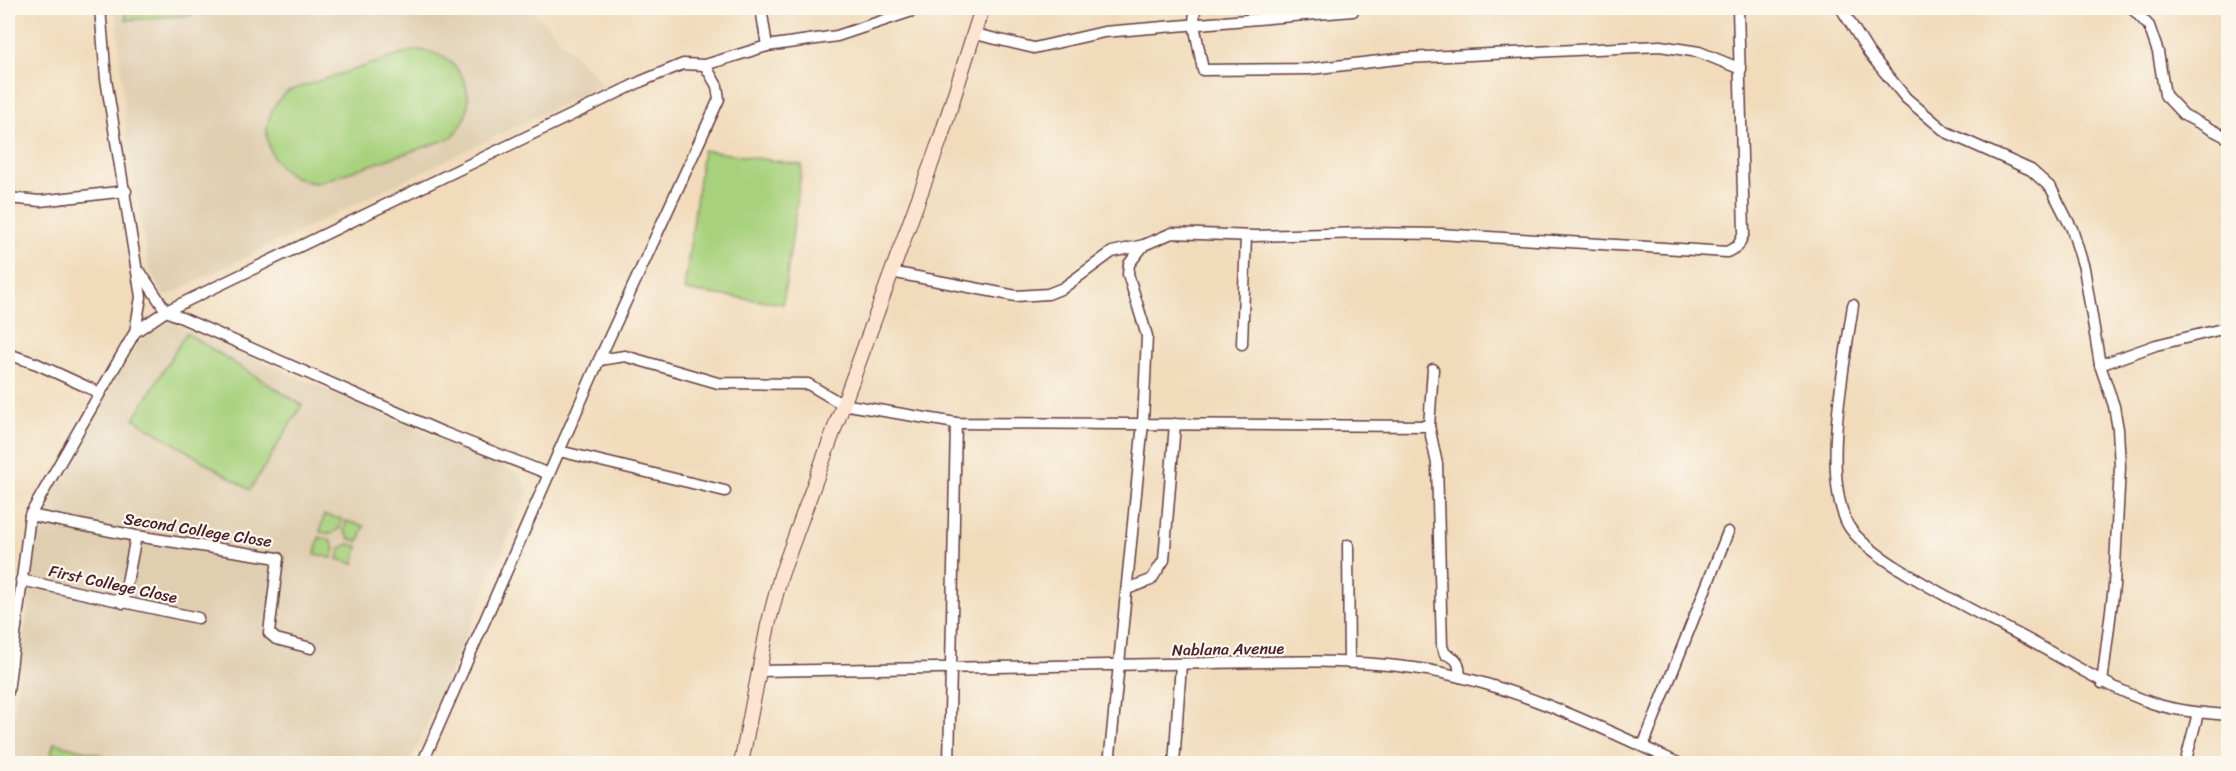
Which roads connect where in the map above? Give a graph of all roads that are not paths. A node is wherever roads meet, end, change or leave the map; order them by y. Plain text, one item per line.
1 (100, 8) edge
2 (761, 8) edge
3 (921, 8) edge
4 (982, 8) edge
5 (1195, 8) edge
6 (1738, 8) edge
7 (1841, 8) edge
8 (2132, 8) edge
9 (1353, 11) dead end
10 (1194, 24) junction
11 (975, 34) junction
12 (767, 46) junction
13 (705, 65) junction
14 (1741, 69) junction
15 (2229, 138) edge
16 (126, 191) junction
17 (8, 198) edge
18 (1246, 236) junction
19 (1144, 244) junction
20 (139, 270) junction
21 (891, 272) junction
22 (1853, 305) dead end
23 (166, 311) junction
24 (2229, 330) edge
25 (135, 332) junction
26 (1242, 344) dead end
27 (8, 354) edge
28 (599, 360) junction
29 (2100, 365) junction
30 (1433, 369) dead end
31 (100, 393) junction
32 (842, 404) junction
33 (956, 423) junction
34 (1143, 423) junction
35 (1175, 424) junction
36 (1429, 426) junction
37 (559, 451) junction
38 (549, 474) junction
39 (725, 491) dead end
40 (30, 515) junction
41 (1728, 532) dead end
42 (136, 536) junction
43 (1348, 545) dead end
44 (21, 579) junction
45 (1127, 589) junction
46 (123, 603) junction
47 (198, 618) dead end
48 (311, 648) dead end
49 (1350, 663) junction
50 (1181, 664) junction
51 (1120, 665) junction
52 (950, 667) junction
53 (759, 671) junction
54 (1460, 677) junction
55 (2102, 683) junction
56 (8, 692) edge
57 (2198, 712) junction
58 (2229, 715) edge
59 (1643, 746) junction
60 (422, 764) edge
61 (741, 764) edge
62 (949, 764) edge
63 (1108, 764) edge
64 (1174, 764) edge
65 (1680, 764) edge
66 (2185, 764) edge

1 - 16 street
2 - 12 street
3 - 12 street
4 - 11 main road
5 - 10 street
6 - 14 street
7 - 29 street
8 - 15 street
9 - 10 street
10 - 11 street
10 - 14 street
11 - 21 main road
12 - 13 street
13 - 23 street
13 - 28 street
14 - 18 street
16 - 17 street
16 - 20 street
18 - 19 street
18 - 26 street
19 - 21 street
19 - 34 street
20 - 23 street
20 - 25 street
21 - 32 main road
22 - 55 street
23 - 25 street
23 - 38 street
24 - 29 street
25 - 31 street
27 - 31 street
28 - 32 street
28 - 37 street
29 - 55 street
30 - 36 street
31 - 40 street
32 - 33 street
32 - 53 main road
33 - 34 street
33 - 52 street
34 - 35 street
34 - 45 street
35 - 36 street
35 - 45 street
36 - 54 street
37 - 38 street
37 - 39 street
38 - 60 street
40 - 42 street, Second College Close
40 - 44 street
41 - 59 street
42 - 46 street
42 - 48 street, Second College Close
43 - 49 street
44 - 46 street, First College Close
44 - 56 street
45 - 51 street
46 - 47 street, First College Close
49 - 50 street, Nablana Avenue
49 - 54 street, Nablana Avenue
50 - 51 street, Nablana Avenue
50 - 64 street
51 - 52 street, Nablana Avenue
51 - 63 street
52 - 53 street, Nablana Avenue
52 - 62 street
53 - 61 main road
54 - 59 street, Nablana Avenue
55 - 57 street
57 - 58 street
57 - 66 street
59 - 65 street, Nablana Avenue

